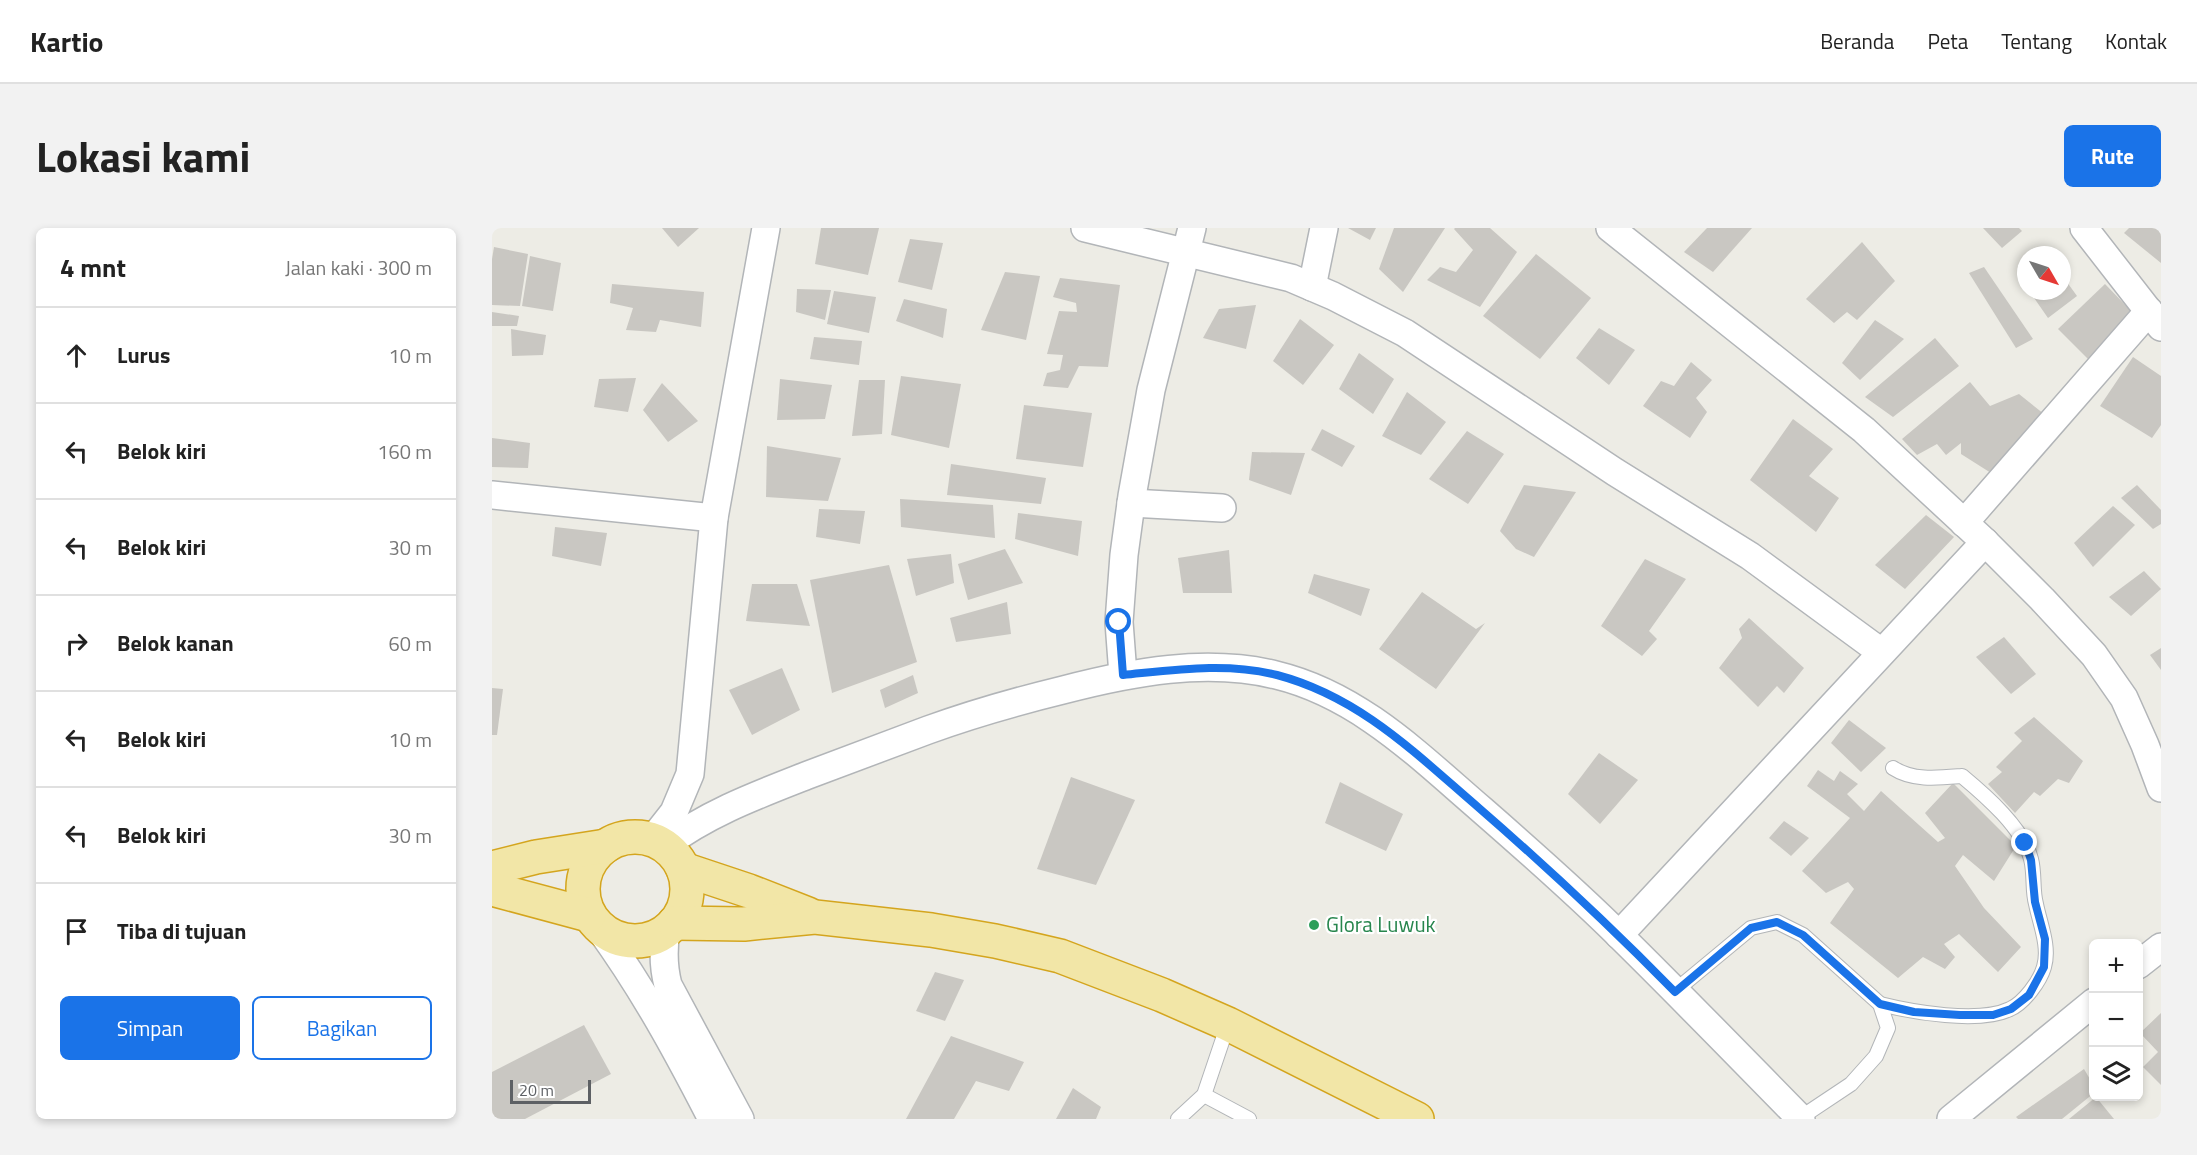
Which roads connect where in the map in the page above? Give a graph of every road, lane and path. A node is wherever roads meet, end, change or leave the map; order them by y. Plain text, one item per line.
1 (766, 228) edge
2 (1085, 228) edge
3 (1324, 228) edge
4 (1610, 228) edge
5 (2084, 228) edge
6 (1189, 241) edge
7 (1312, 287) junction
8 (2155, 319) edge
9 (492, 495) edge
10 (1131, 502) junction
11 (1222, 508) dead end
12 (714, 518) junction
13 (1964, 523) junction
14 (1985, 542) junction
15 (1881, 652) junction
16 (1123, 675) junction
17 (1893, 768) dead end
18 (2161, 788) edge
19 (606, 846) junction
20 (666, 852) junction
21 (492, 868) edge
22 (492, 889) edge
23 (815, 917) junction
24 (594, 922) junction
25 (670, 927) junction
26 (1619, 935) junction
27 (2161, 947) edge
28 (2143, 962) edge
29 (1675, 992) junction
30 (1880, 1004) junction
31 (2089, 1006) edge
32 (1228, 1024) junction
33 (1204, 1095) junction
34 (1407, 1117) edge
35 (709, 1118) edge
36 (1800, 1118) edge
37 (740, 1119) edge
38 (1178, 1119) edge
39 (1249, 1119) edge
40 (1951, 1119) edge

1 - 12 street
2 - 6 street
3 - 7 street
4 - 13 street
5 - 8 street
6 - 7 street
6 - 10 street
7 - 15 street
8 - 13 street
9 - 12 street
10 - 11 street
10 - 16 street
12 - 20 street
13 - 14 street
14 - 15 street
14 - 18 street
15 - 26 street
16 - 20 street
16 - 26 street
17 - 30 lane
19 - 20 highway
19 - 21 highway
19 - 24 highway
20 - 23 highway
20 - 25 highway
22 - 24 highway
23 - 25 highway
23 - 32 highway
24 - 25 highway
24 - 35 street
25 - 37 street
26 - 29 street
27 - 28 street
29 - 30 lane
29 - 36 street
30 - 36 lane
31 - 40 street
32 - 33 lane
32 - 34 highway
33 - 38 lane
33 - 39 lane

